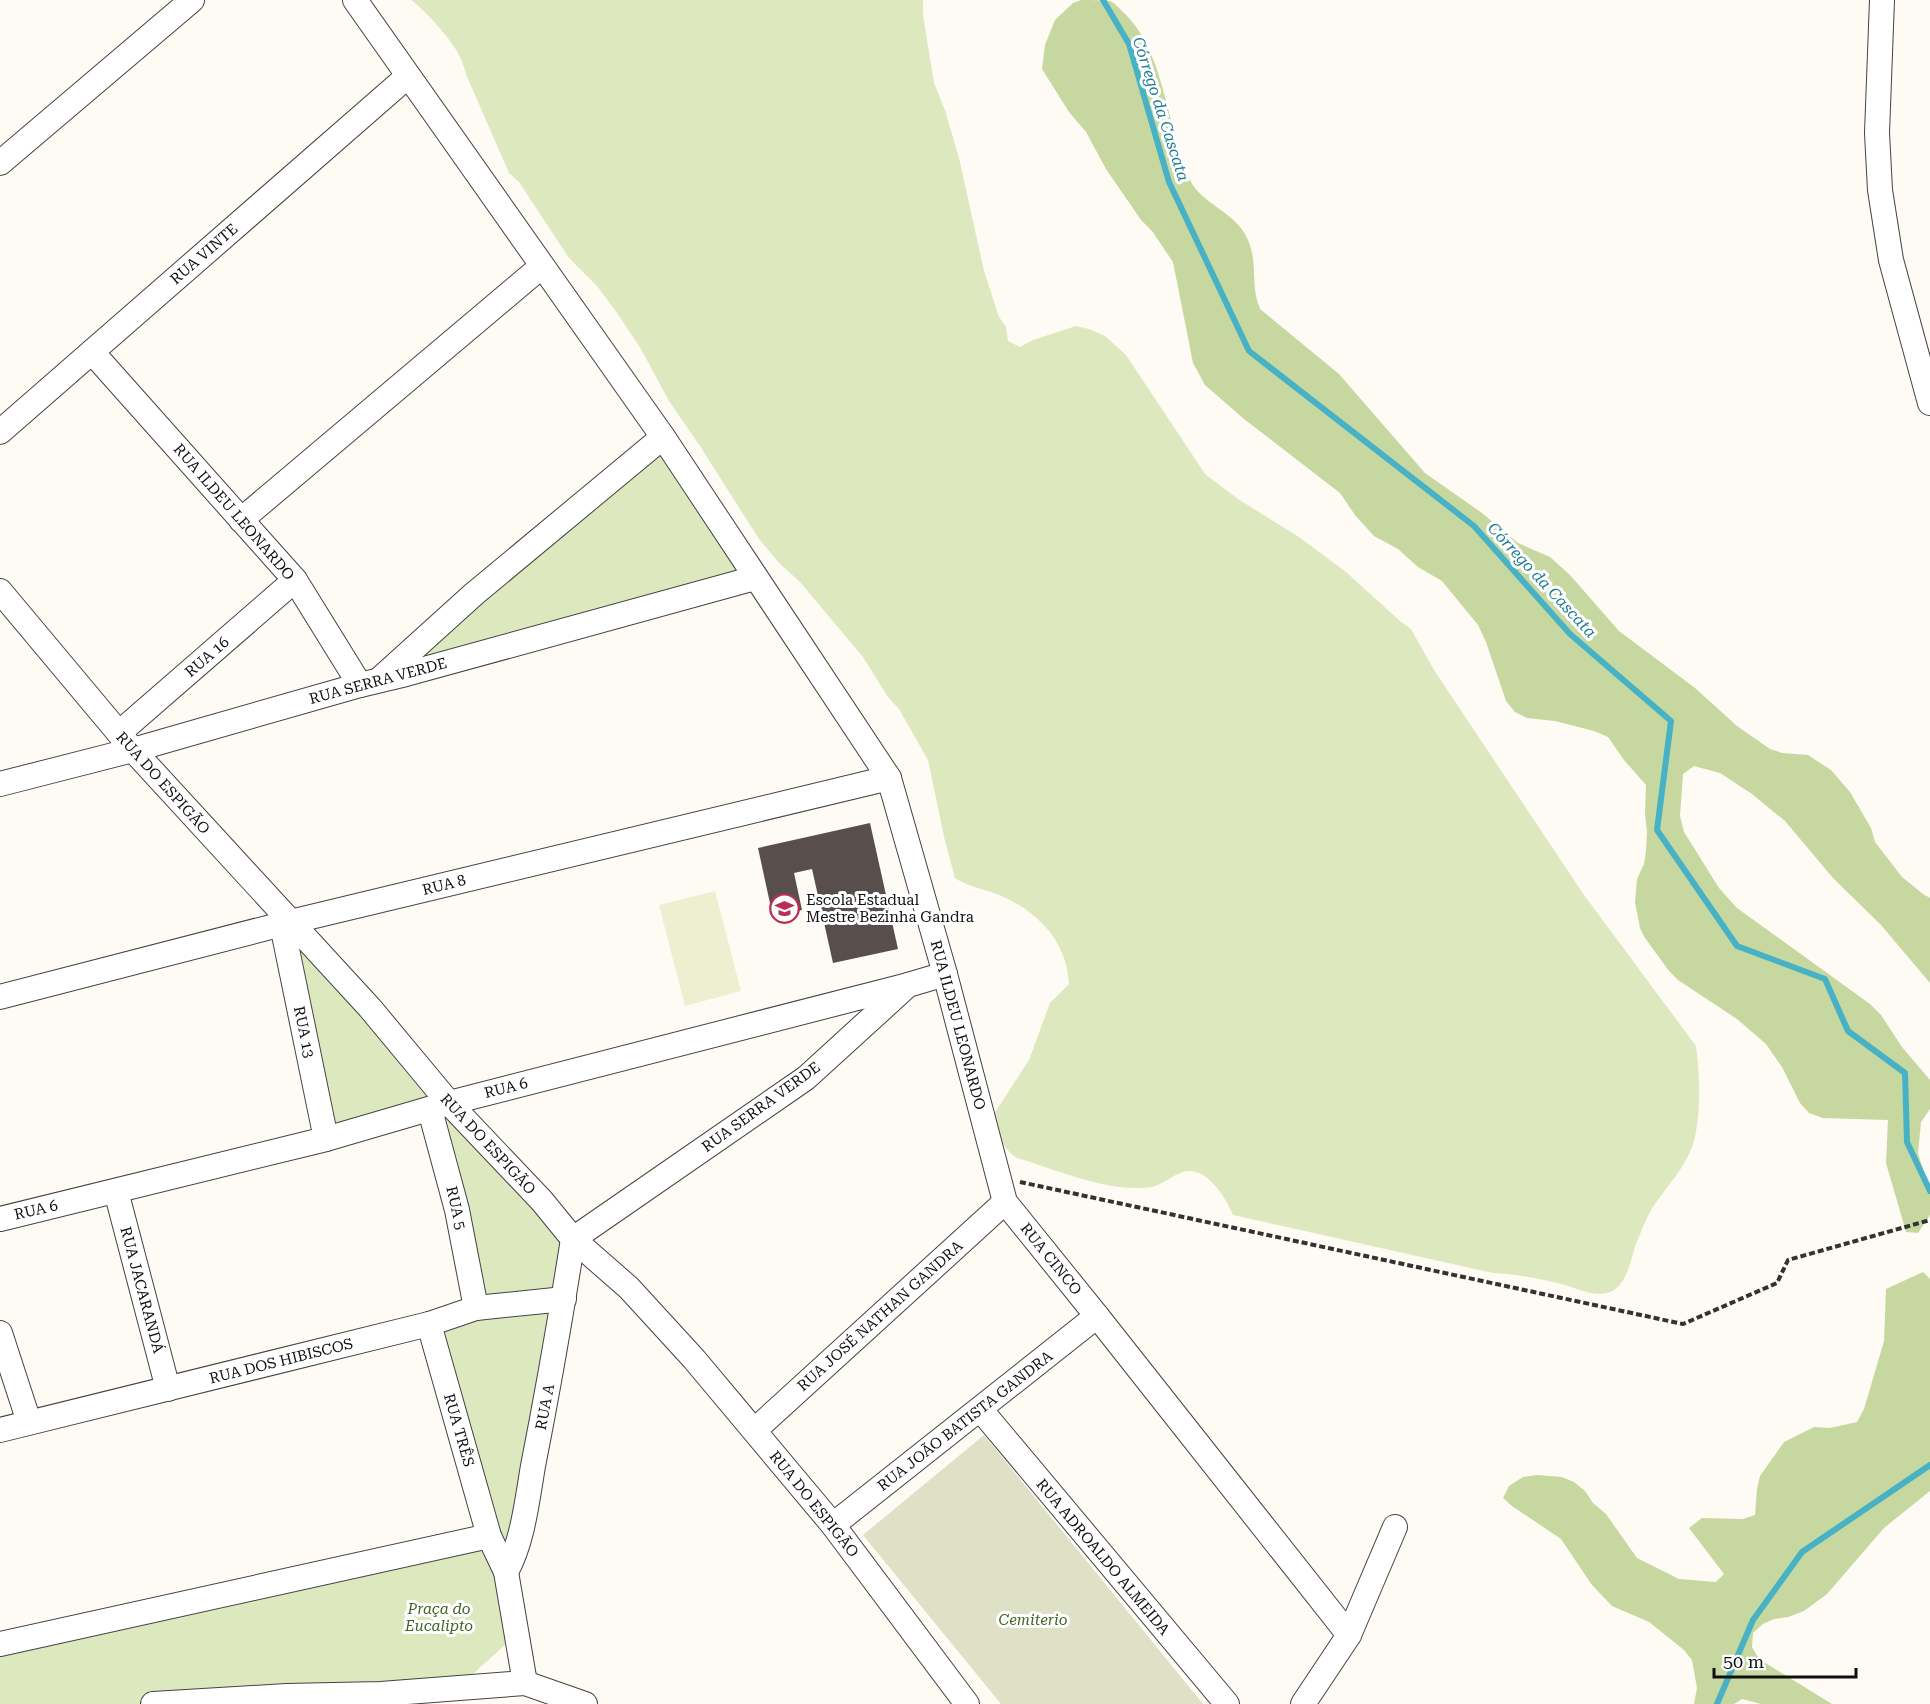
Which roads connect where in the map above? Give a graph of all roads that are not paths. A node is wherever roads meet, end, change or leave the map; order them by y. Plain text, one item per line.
1 (192, 0) edge
2 (355, 0) edge
3 (1881, 0) edge
4 (408, 76) junction
5 (0, 163) edge
6 (542, 266) junction
7 (92, 352) junction
8 (1930, 404) edge
9 (0, 432) edge
10 (663, 437) junction
11 (241, 520) junction
12 (755, 578) junction
13 (295, 580) junction
14 (0, 591) edge
15 (369, 682) junction
16 (126, 742) junction
17 (889, 778) junction
18 (0, 783) edge
19 (286, 924) junction
20 (945, 974) junction
21 (908, 985) junction
22 (0, 997) edge
23 (440, 1106) junction
24 (326, 1139) junction
25 (116, 1191) junction
26 (1005, 1202) junction
27 (0, 1219) edge
28 (573, 1239) junction
29 (564, 1299) junction
30 (476, 1308) junction
31 (1098, 1316) junction
32 (429, 1324) junction
33 (0, 1333) edge
34 (168, 1389) junction
35 (980, 1409) junction
36 (29, 1422) junction
37 (0, 1430) edge
38 (755, 1430) junction
39 (833, 1525) junction
40 (1395, 1527) dead end
41 (489, 1536) junction
42 (506, 1572) junction
43 (1349, 1635) junction
44 (0, 1644) edge
45 (525, 1683) junction
46 (153, 1704) edge
47 (585, 1704) edge
48 (967, 1704) edge
49 (1227, 1704) edge
50 (1303, 1704) edge

1 - 5 street
2 - 4 street, RUA ILDEU LEONARDO
3 - 8 street
4 - 6 street, RUA ILDEU LEONARDO
4 - 7 street, RUA VINTE
6 - 10 street, RUA ILDEU LEONARDO
6 - 11 street
7 - 9 street, RUA VINTE
7 - 11 street, RUA ILDEU LEONARDO
10 - 12 street, RUA ILDEU LEONARDO
10 - 15 street
11 - 13 street, RUA ILDEU LEONARDO
12 - 15 street, RUA SERRA VERDE
12 - 17 street, RUA ILDEU LEONARDO
13 - 15 street, RUA ILDEU LEONARDO
13 - 16 street, RUA 16
14 - 16 street, RUA DO ESPIGÃO
15 - 16 street, RUA SERRA VERDE
16 - 18 street, RUA SERRA VERDE
16 - 19 street, RUA DO ESPIGÃO
17 - 19 street, RUA 8
17 - 20 street, RUA ILDEU LEONARDO
19 - 22 street, RUA 8
19 - 23 street, RUA DO ESPIGÃO
19 - 24 street, RUA 13
20 - 21 street, RUA SERRA VERDE
20 - 26 street, RUA ILDEU LEONARDO
21 - 23 street, RUA 6
21 - 28 street, RUA SERRA VERDE
23 - 24 street, RUA 6
23 - 28 street, RUA DO ESPIGÃO
23 - 30 street, RUA 5
24 - 25 street, RUA 6
25 - 27 street, RUA 6
25 - 34 street, RUA JACARANDÁ
26 - 31 street, RUA CINCO
26 - 38 street, RUA JOSÉ NATHAN GANDRA
28 - 29 street, RUA A
28 - 38 street, RUA DO ESPIGÃO
29 - 30 street, RUA DOS HIBISCOS
29 - 42 street, RUA A
30 - 32 street, RUA DOS HIBISCOS
31 - 35 street, RUA JOÃO BATISTA GANDRA
31 - 43 street, RUA CINCO
32 - 34 street, RUA DOS HIBISCOS
32 - 41 street, RUA TRÊS
33 - 36 street
34 - 36 street, RUA DOS HIBISCOS
35 - 39 street, RUA JOÃO BATISTA GANDRA
35 - 49 street, RUA ADROALDO ALMEIDA
36 - 37 street, RUA DOS HIBISCOS
38 - 39 street, RUA DO ESPIGÃO
39 - 48 street, RUA DO ESPIGÃO
40 - 43 street
41 - 42 street
41 - 44 street
42 - 45 street
43 - 50 street
45 - 46 street
45 - 47 street

